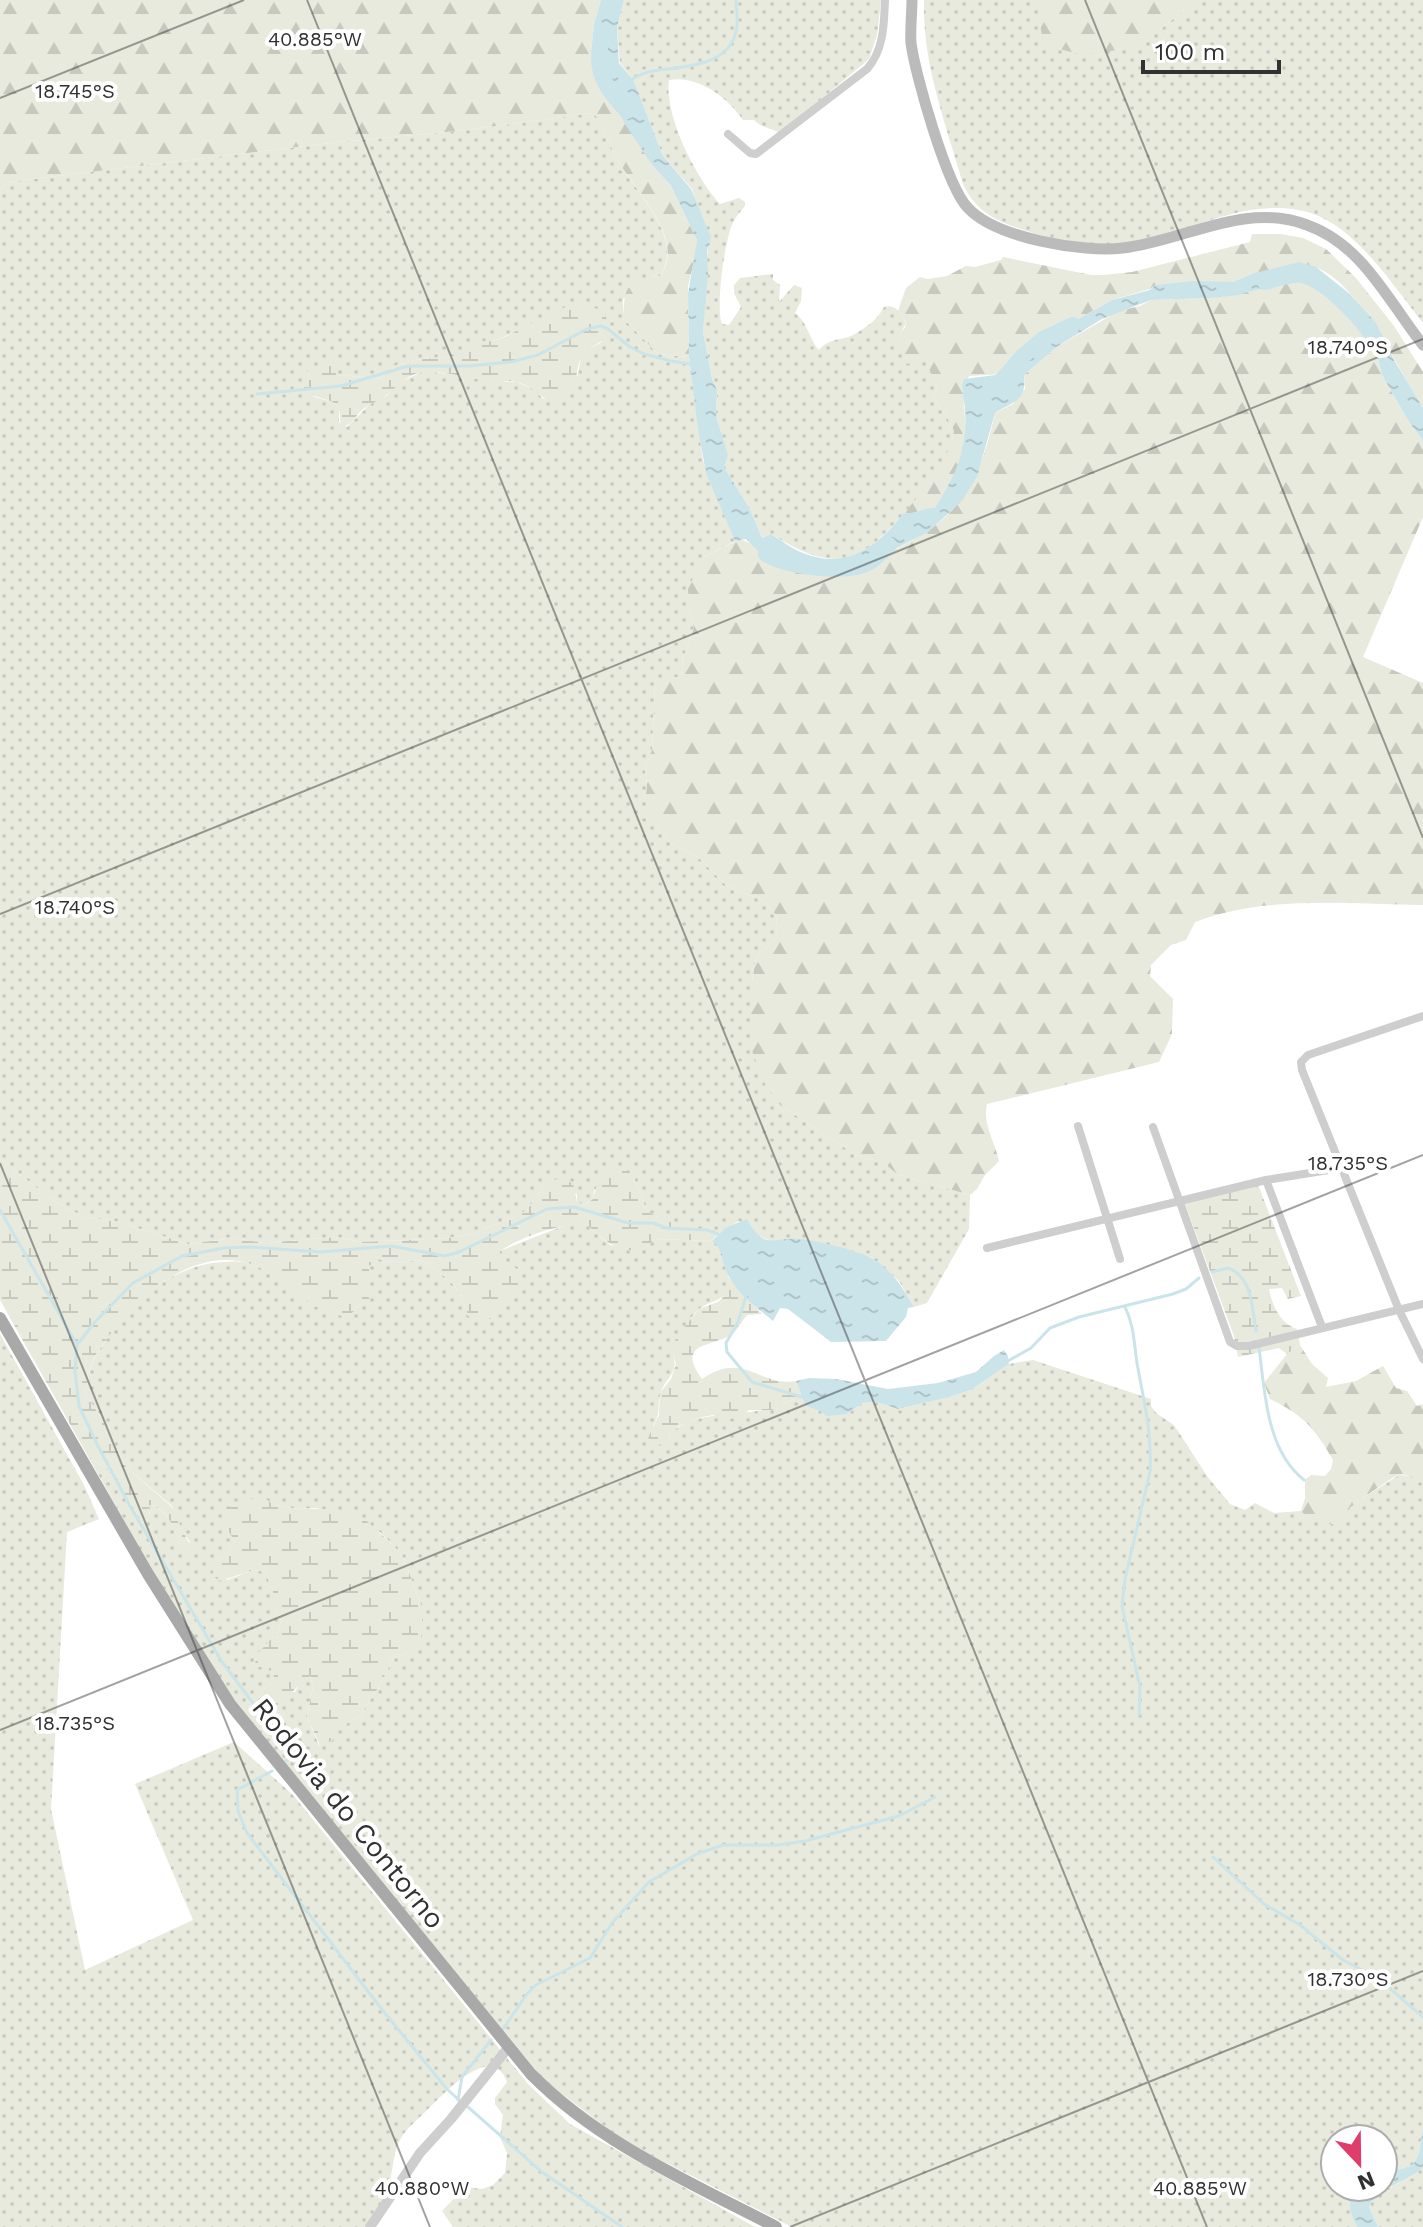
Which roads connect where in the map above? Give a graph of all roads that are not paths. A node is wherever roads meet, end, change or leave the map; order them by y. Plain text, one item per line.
1 (885, 0) edge
2 (912, 0) edge
3 (728, 134) dead end
4 (1423, 345) edge
5 (1422, 1017) edge
6 (1078, 1126) dead end
7 (1153, 1127) dead end
8 (1341, 1168) junction
9 (1266, 1180) junction
10 (1181, 1202) junction
11 (1108, 1219) junction
12 (987, 1248) dead end
13 (1120, 1259) dead end
14 (1423, 1304) edge
15 (1399, 1310) junction
16 (0, 1318) edge
17 (1322, 1327) junction
18 (1423, 1359) edge
19 (508, 2048) junction
20 (370, 2227) edge
21 (776, 2227) edge

1 - 3 street
2 - 4 main road
5 - 8 street
6 - 11 street
7 - 10 street
8 - 9 street
8 - 15 street
9 - 10 street
9 - 17 street
10 - 11 street
10 - 17 street
11 - 12 street
11 - 13 street
14 - 15 street
15 - 17 street
15 - 18 street
16 - 19 main road, Rodovia do Contorno
19 - 20 street
19 - 21 main road, Rodovia do Contorno

